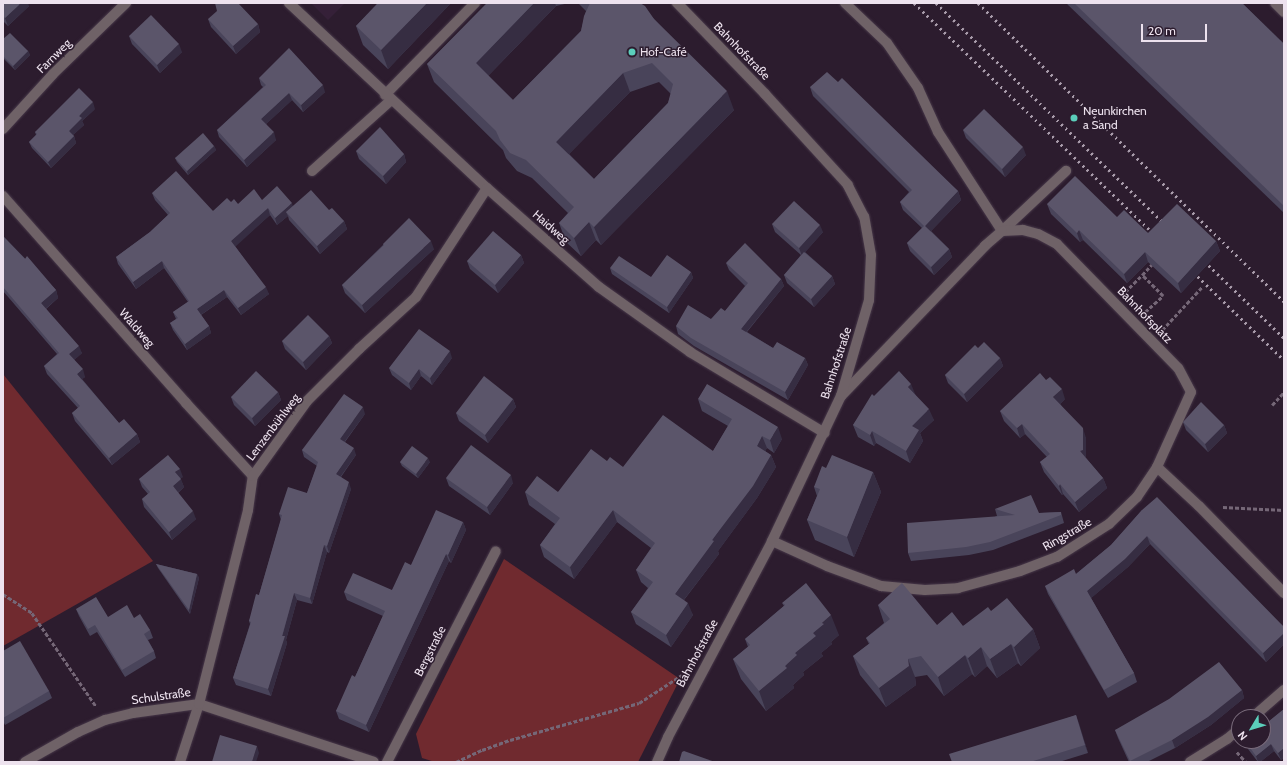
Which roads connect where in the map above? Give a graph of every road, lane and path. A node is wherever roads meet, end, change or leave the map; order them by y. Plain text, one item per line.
1 (126, 3) edge
2 (289, 3) edge
3 (475, 3) edge
4 (677, 3) edge
5 (845, 3) edge
6 (1275, 3) edge
7 (1284, 12) edge
8 (388, 97) junction
9 (3, 129) edge
10 (312, 171) dead end
11 (1066, 171) dead end
12 (487, 188) junction
13 (3, 196) edge
14 (1002, 231) junction
15 (1160, 264) edge
16 (1142, 275) junction
17 (1202, 287) dead end
18 (1128, 290) dead end
19 (1144, 313) dead end
20 (1159, 333) dead end
21 (1284, 392) edge
22 (841, 396) junction
23 (1272, 405) dead end
24 (824, 434) junction
25 (1157, 467) junction
26 (253, 476) junction
27 (1200, 506) junction
28 (1284, 510) edge
29 (772, 541) junction
30 (496, 551) dead end
31 (1284, 593) edge
32 (3, 594) edge
33 (687, 670) dead end
34 (1284, 690) edge
35 (199, 704) junction
36 (1262, 709) edge
37 (105, 720) junction
38 (1231, 735) edge
39 (25, 762) edge
40 (180, 762) edge
41 (374, 762) edge
42 (387, 762) edge
43 (456, 762) edge
44 (657, 762) edge
45 (1190, 762) edge

1 - 9 street, Farnweg
2 - 8 street, Haidweg
3 - 8 street
4 - 22 street, Bahnhofstraße
5 - 14 street
6 - 7 street
8 - 10 street
8 - 12 street, Haidweg
11 - 14 street
12 - 24 street, Haidweg
12 - 26 street, Lenzenbühlweg
13 - 26 street, Waldweg
14 - 22 street
14 - 25 street, Bahnhofsplatz
15 - 16 path
16 - 18 path
16 - 19 path
17 - 20 path
21 - 23 path
22 - 24 street, Bahnhofstraße
24 - 29 street, Bahnhofstraße
25 - 27 street
25 - 29 street, Ringstraße
26 - 35 street, Lenzenbühlweg
27 - 28 path
27 - 31 street
29 - 44 street, Bahnhofstraße
30 - 42 street, Bergstraße
32 - 37 path
33 - 43 path
34 - 36 street
35 - 37 street, Schulstraße
35 - 40 street, Lenzenbühlweg
35 - 41 street, Schulstraße
37 - 39 street, Schulstraße
38 - 45 street

